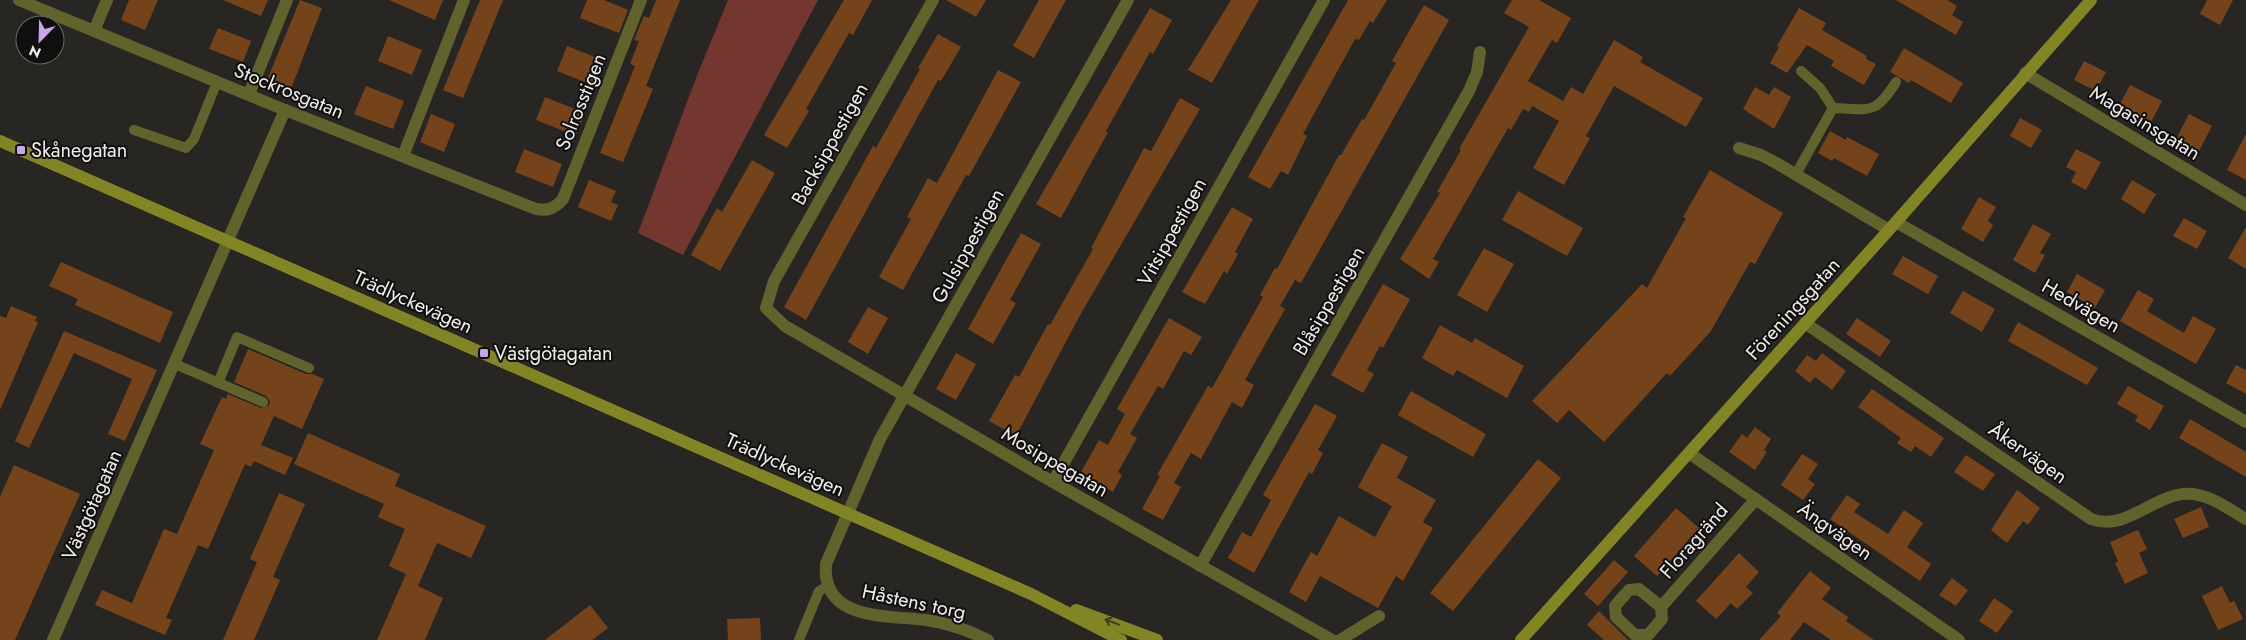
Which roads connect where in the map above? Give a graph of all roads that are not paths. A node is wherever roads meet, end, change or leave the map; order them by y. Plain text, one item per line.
1 (19, 0) edge
2 (106, 0) edge
3 (287, 0) edge
4 (464, 0) edge
5 (641, 0) edge
6 (933, 0) edge
7 (1128, 0) edge
8 (1324, 0) edge
9 (2091, 0) edge
10 (94, 31) junction
11 (1480, 52) dead end
12 (1801, 71) dead end
13 (2025, 73) junction
14 (217, 82) junction
15 (1896, 82) dead end
16 (249, 94) junction
17 (1833, 108) junction
18 (285, 110) junction
19 (134, 130) dead end
20 (0, 141) edge
21 (1739, 148) dead end
22 (403, 156) junction
23 (1796, 174) junction
24 (2246, 205) edge
25 (546, 210) joint
26 (1893, 226) junction
27 (227, 242) junction
28 (766, 308) joint
29 (1805, 323) junction
30 (175, 364) junction
31 (309, 368) dead end
32 (218, 383) junction
33 (905, 397) junction
34 (263, 402) dead end
35 (2246, 422) edge
36 (1689, 453) junction
37 (1053, 482) junction
38 (1756, 499) junction
39 (846, 513) junction
40 (2246, 519) edge
41 (1200, 566) junction
42 (828, 586) junction
43 (1031, 594) junction
44 (1660, 607) dead end
45 (1379, 616) dead end
46 (53, 640) edge
47 (800, 640) edge
48 (988, 640) edge
49 (1121, 640) edge
50 (1157, 640) edge
51 (1332, 640) edge
52 (1340, 640) edge
53 (1520, 640) edge
54 (1959, 640) edge

1 - 10 street, Stockrosgatan
2 - 10 street
3 - 16 street
4 - 22 street
5 - 25 street, Solrosstigen
6 - 28 street, Backsippestigen
7 - 33 street, Gulsippestigen
8 - 37 street, Vitsippestigen
9 - 13 street, Föreningsgatan
10 - 14 street, Stockrosgatan
11 - 41 street, Blåsippestigen
12 - 17 lane
13 - 24 street, Magasinsgatan
13 - 26 street, Föreningsgatan
14 - 16 street, Stockrosgatan
14 - 19 lane
15 - 17 lane
16 - 18 street, Stockrosgatan
17 - 23 lane
18 - 22 street, Stockrosgatan
18 - 27 street, Västgötagatan
20 - 27 street, Trädlyckevägen
21 - 23 street, Hedvägen
22 - 25 street, Stockrosgatan
23 - 26 street, Hedvägen
26 - 29 street, Föreningsgatan
26 - 35 street, Hedvägen
27 - 30 street, Västgötagatan
27 - 39 street, Trädlyckevägen
28 - 33 street, Mosippegatan
29 - 36 street, Föreningsgatan
29 - 40 street, Åkervägen
30 - 32 lane
30 - 46 street, Västgötagatan
31 - 32 lane
32 - 34 lane
33 - 37 street, Mosippegatan
33 - 39 street, Gulsippestigen
36 - 38 street, Ängvägen
36 - 53 street, Föreningsgatan
37 - 41 street, Mosippegatan
38 - 44 street, Floragränd
38 - 54 street, Ängvägen
39 - 42 street
39 - 43 street, Trädlyckevägen
41 - 51 street, Mosippegatan
42 - 47 lane
42 - 48 street, Håstens torg
43 - 49 street, Trädlyckevägen
50 -> 43 street, Trädlyckevägen
45 - 52 street

